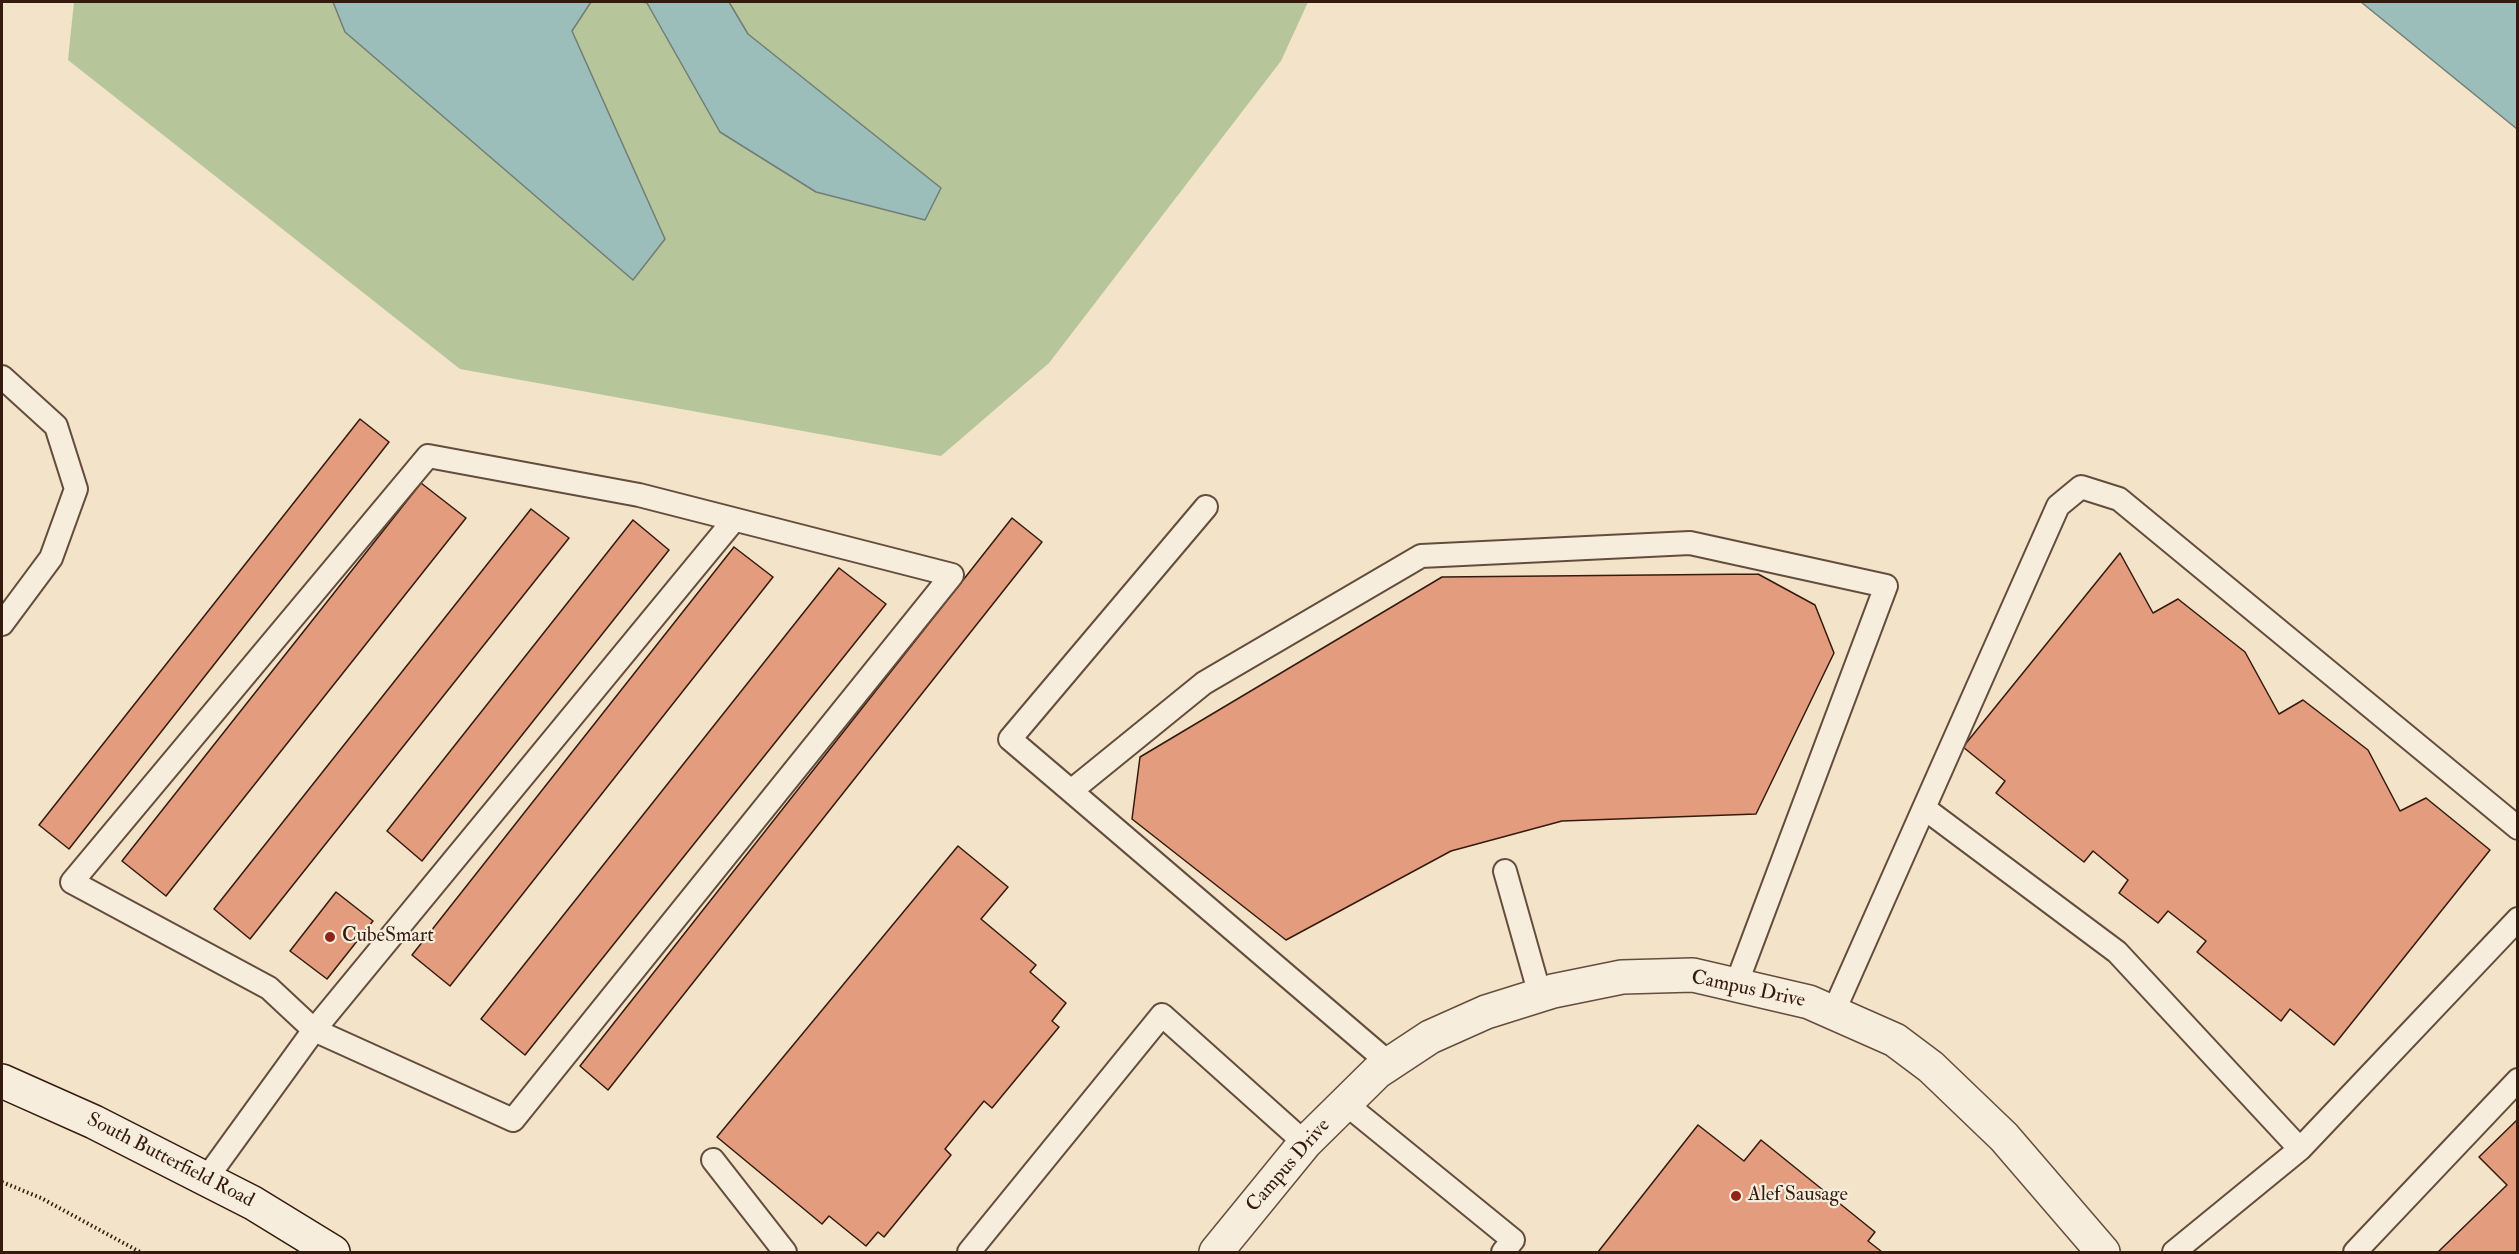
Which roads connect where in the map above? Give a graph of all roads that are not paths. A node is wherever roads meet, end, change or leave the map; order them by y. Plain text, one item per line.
1 (2, 377) edge
2 (1206, 507) dead end
3 (734, 520) junction
4 (2, 624) edge
5 (1071, 791) junction
6 (1924, 808) junction
7 (2517, 828) edge
8 (1505, 871) dead end
9 (2517, 919) edge
10 (1736, 985) junction
11 (1540, 995) junction
12 (1833, 1012) junction
13 (314, 1030) junction
14 (1390, 1064) junction
15 (2517, 1080) edge
16 (2, 1081) edge
17 (1346, 1104) junction
18 (1305, 1143) junction
19 (2300, 1149) junction
20 (713, 1160) dead end
21 (206, 1179) junction
22 (333, 1252) edge
23 (785, 1252) edge
24 (969, 1252) edge
25 (1216, 1252) edge
26 (1503, 1252) edge
27 (2103, 1252) edge
28 (2174, 1252) edge
29 (2355, 1252) edge

1 - 4 lane
2 - 5 lane
3 - 13 lane
3 - 13 lane
3 - 13 lane
5 - 10 lane
5 - 14 lane
6 - 7 lane
6 - 12 lane
6 - 19 lane
8 - 11 lane
9 - 19 lane
10 - 11 street, Campus Drive
10 - 12 street, Campus Drive
11 - 14 street, Campus Drive
12 - 27 street, Campus Drive
13 - 21 lane
14 - 17 street, Campus Drive
15 - 29 lane
16 - 21 street, South Butterfield Road
17 - 18 street, Campus Drive
17 - 26 lane
18 - 24 lane
18 - 25 street, Campus Drive
19 - 28 lane
20 - 23 lane
21 - 22 street, South Butterfield Road

